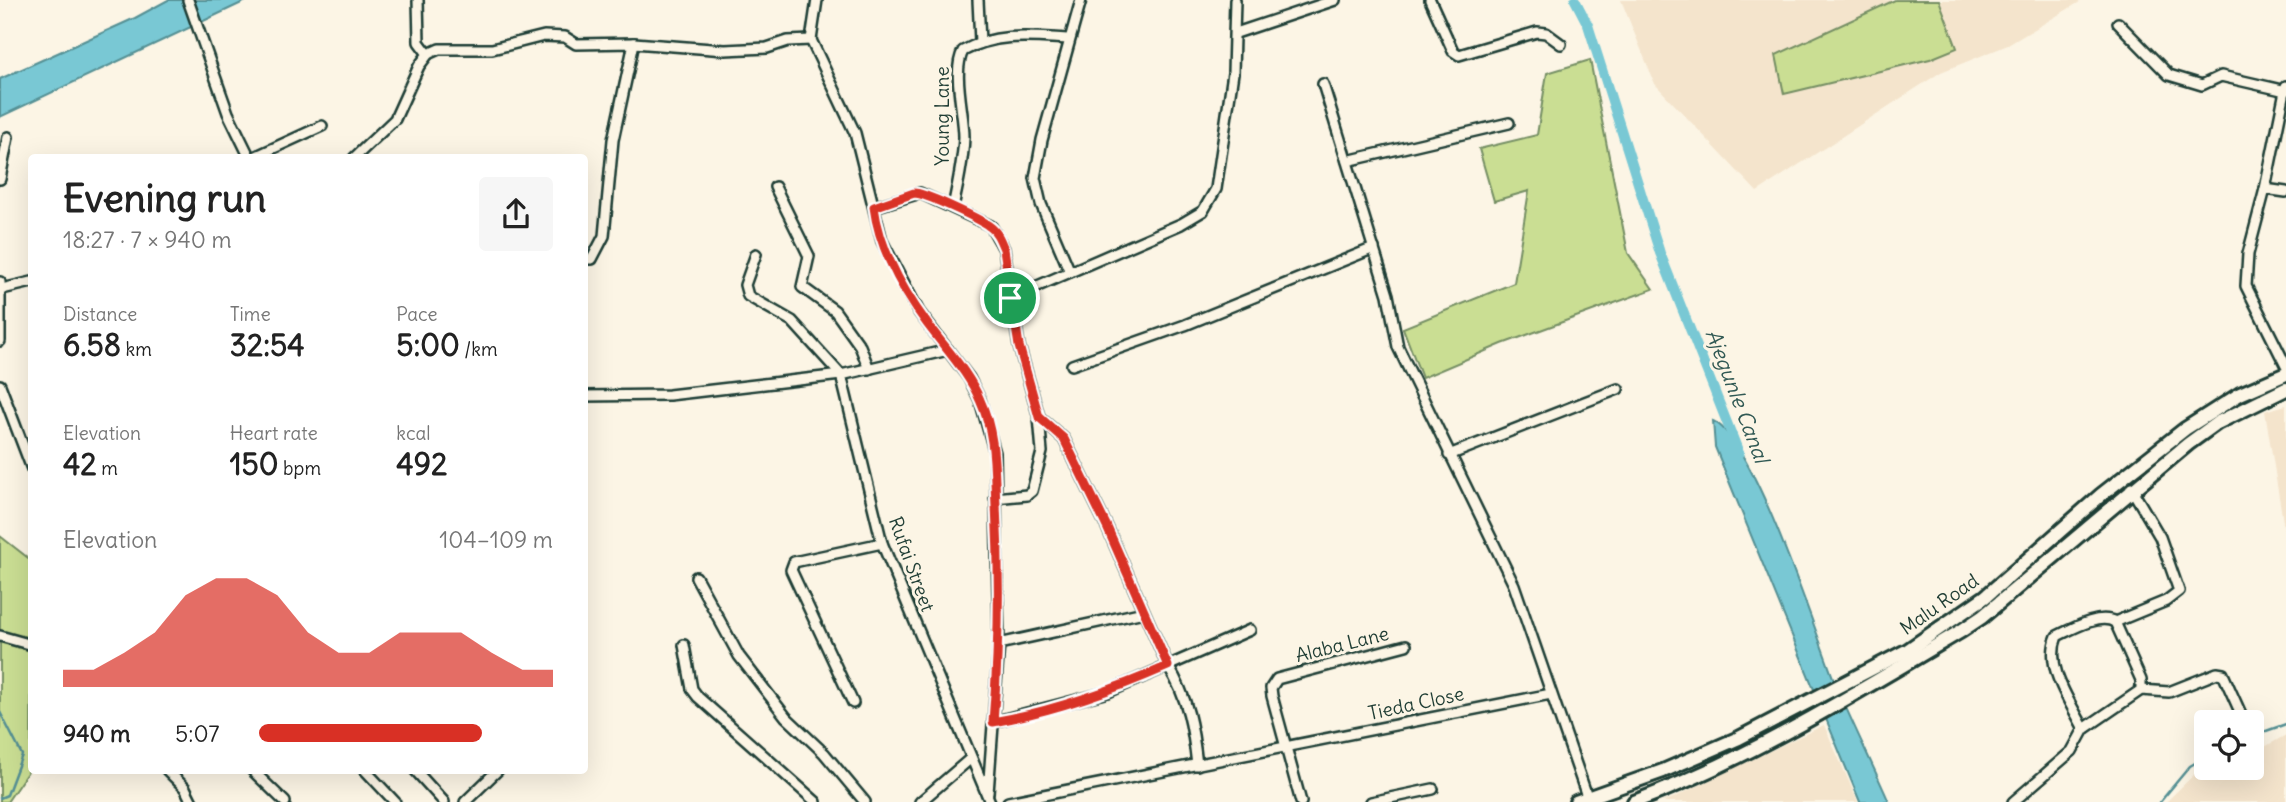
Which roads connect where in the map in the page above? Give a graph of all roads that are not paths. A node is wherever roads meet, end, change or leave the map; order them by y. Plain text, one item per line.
1 (188, 0) edge
2 (418, 0) edge
3 (817, 0) edge
4 (978, 0) edge
5 (1081, 0) edge
6 (1235, 0) edge
7 (1335, 0) edge
8 (1430, 0) edge
9 (2118, 23) dead end
10 (1236, 33) junction
11 (1069, 39) junction
12 (811, 40) junction
13 (980, 42) junction
14 (634, 43) junction
15 (1561, 44) dead end
16 (428, 54) junction
17 (1324, 83) dead end
18 (2286, 89) edge
19 (1509, 122) dead end
20 (323, 126) dead end
21 (8, 137) dead end
22 (248, 154) edge
23 (257, 154) edge
24 (358, 154) edge
25 (1347, 161) junction
26 (0, 179) edge
27 (775, 187) dead end
28 (2265, 189) junction
29 (2286, 192) edge
30 (874, 207) junction
31 (953, 208) junction
32 (1374, 248) junction
33 (756, 254) dead end
34 (588, 259) edge
35 (1070, 272) junction
36 (28, 282) edge
37 (1, 285) edge
38 (1010, 298) junction
39 (0, 341) edge
40 (948, 350) junction
41 (1072, 365) dead end
42 (2286, 366) edge
43 (869, 369) junction
44 (2286, 374) edge
45 (841, 375) junction
46 (0, 385) edge
47 (2286, 389) edge
48 (1618, 390) dead end
49 (588, 396) edge
50 (1039, 417) junction
51 (1449, 455) junction
52 (28, 458) edge
53 (2132, 488) junction
54 (995, 498) junction
55 (2082, 512) junction
56 (2093, 523) junction
57 (882, 542) junction
58 (696, 578) dead end
59 (1144, 612) junction
60 (2115, 622) junction
61 (1250, 630) dead end
62 (0, 636) edge
63 (28, 644) edge
64 (999, 644) junction
65 (684, 645) dead end
66 (1406, 645) dead end
67 (1168, 666) junction
68 (1850, 688) junction
69 (2141, 690) junction
70 (1552, 694) junction
71 (853, 703) dead end
72 (2239, 710) edge
73 (993, 722) junction
74 (2084, 729) junction
75 (1288, 748) junction
76 (970, 759) junction
77 (1197, 765) junction
78 (171, 774) edge
79 (256, 774) edge
80 (369, 774) edge
81 (419, 774) edge
82 (494, 774) edge
83 (1433, 789) dead end
84 (989, 798) edge
85 (1584, 800) edge
86 (192, 802) edge
87 (285, 802) edge
88 (395, 802) edge
89 (444, 802) edge
90 (465, 802) edge
91 (816, 802) edge
92 (865, 802) edge
93 (920, 802) edge
94 (1008, 802) edge
95 (1301, 802) edge
96 (1371, 802) edge
97 (1634, 802) edge
98 (2013, 802) edge

1 - 22 street
2 - 16 street
3 - 12 street
4 - 13 street
5 - 11 street
6 - 10 street
7 - 10 street
8 - 15 street
9 - 18 street
10 - 35 street
11 - 13 street
11 - 35 street
12 - 14 street
12 - 30 street
13 - 31 street, Young Lane
14 - 16 street
14 - 34 street
16 - 24 street
17 - 25 street
18 - 28 street
19 - 25 street
20 - 23 street
21 - 26 street
25 - 32 street
27 - 43 street
28 - 29 street
28 - 42 street
30 - 31 street
30 - 40 street
31 - 38 street
32 - 41 street
32 - 51 street
33 - 45 street
35 - 38 street
36 - 37 street
37 - 39 street
38 - 50 street
40 - 43 street
40 - 54 street
43 - 45 street
44 - 55 main road, Malu Road
45 - 49 street
45 - 57 street, Rufai Street
46 - 52 street
47 - 53 main road, Malu Road
48 - 51 street
50 - 54 street
50 - 59 street
51 - 70 street
53 - 56 main road, Malu Road
53 - 60 street
54 - 64 street
55 - 56 main road
55 - 68 main road, Malu Road
56 - 68 main road, Malu Road
57 - 71 street
57 - 76 street, Rufai Street
58 - 92 street
59 - 64 street
59 - 67 street
60 - 69 street
60 - 74 street
61 - 67 street
62 - 63 street
64 - 73 street
65 - 91 street
66 - 75 street, Alaba Lane
67 - 73 street
67 - 77 street
68 - 85 main road, Malu Road
68 - 97 main road, Malu Road
69 - 72 street
69 - 74 street
70 - 75 street, Tieda Close
70 - 85 street
73 - 84 street
74 - 98 street
75 - 77 street, Tieda Close
75 - 95 street
76 - 84 street, Rufai Street
76 - 93 street
77 - 94 street, Tieda Close
78 - 86 street
79 - 87 street
80 - 88 street
81 - 89 street
82 - 90 street
83 - 96 street

